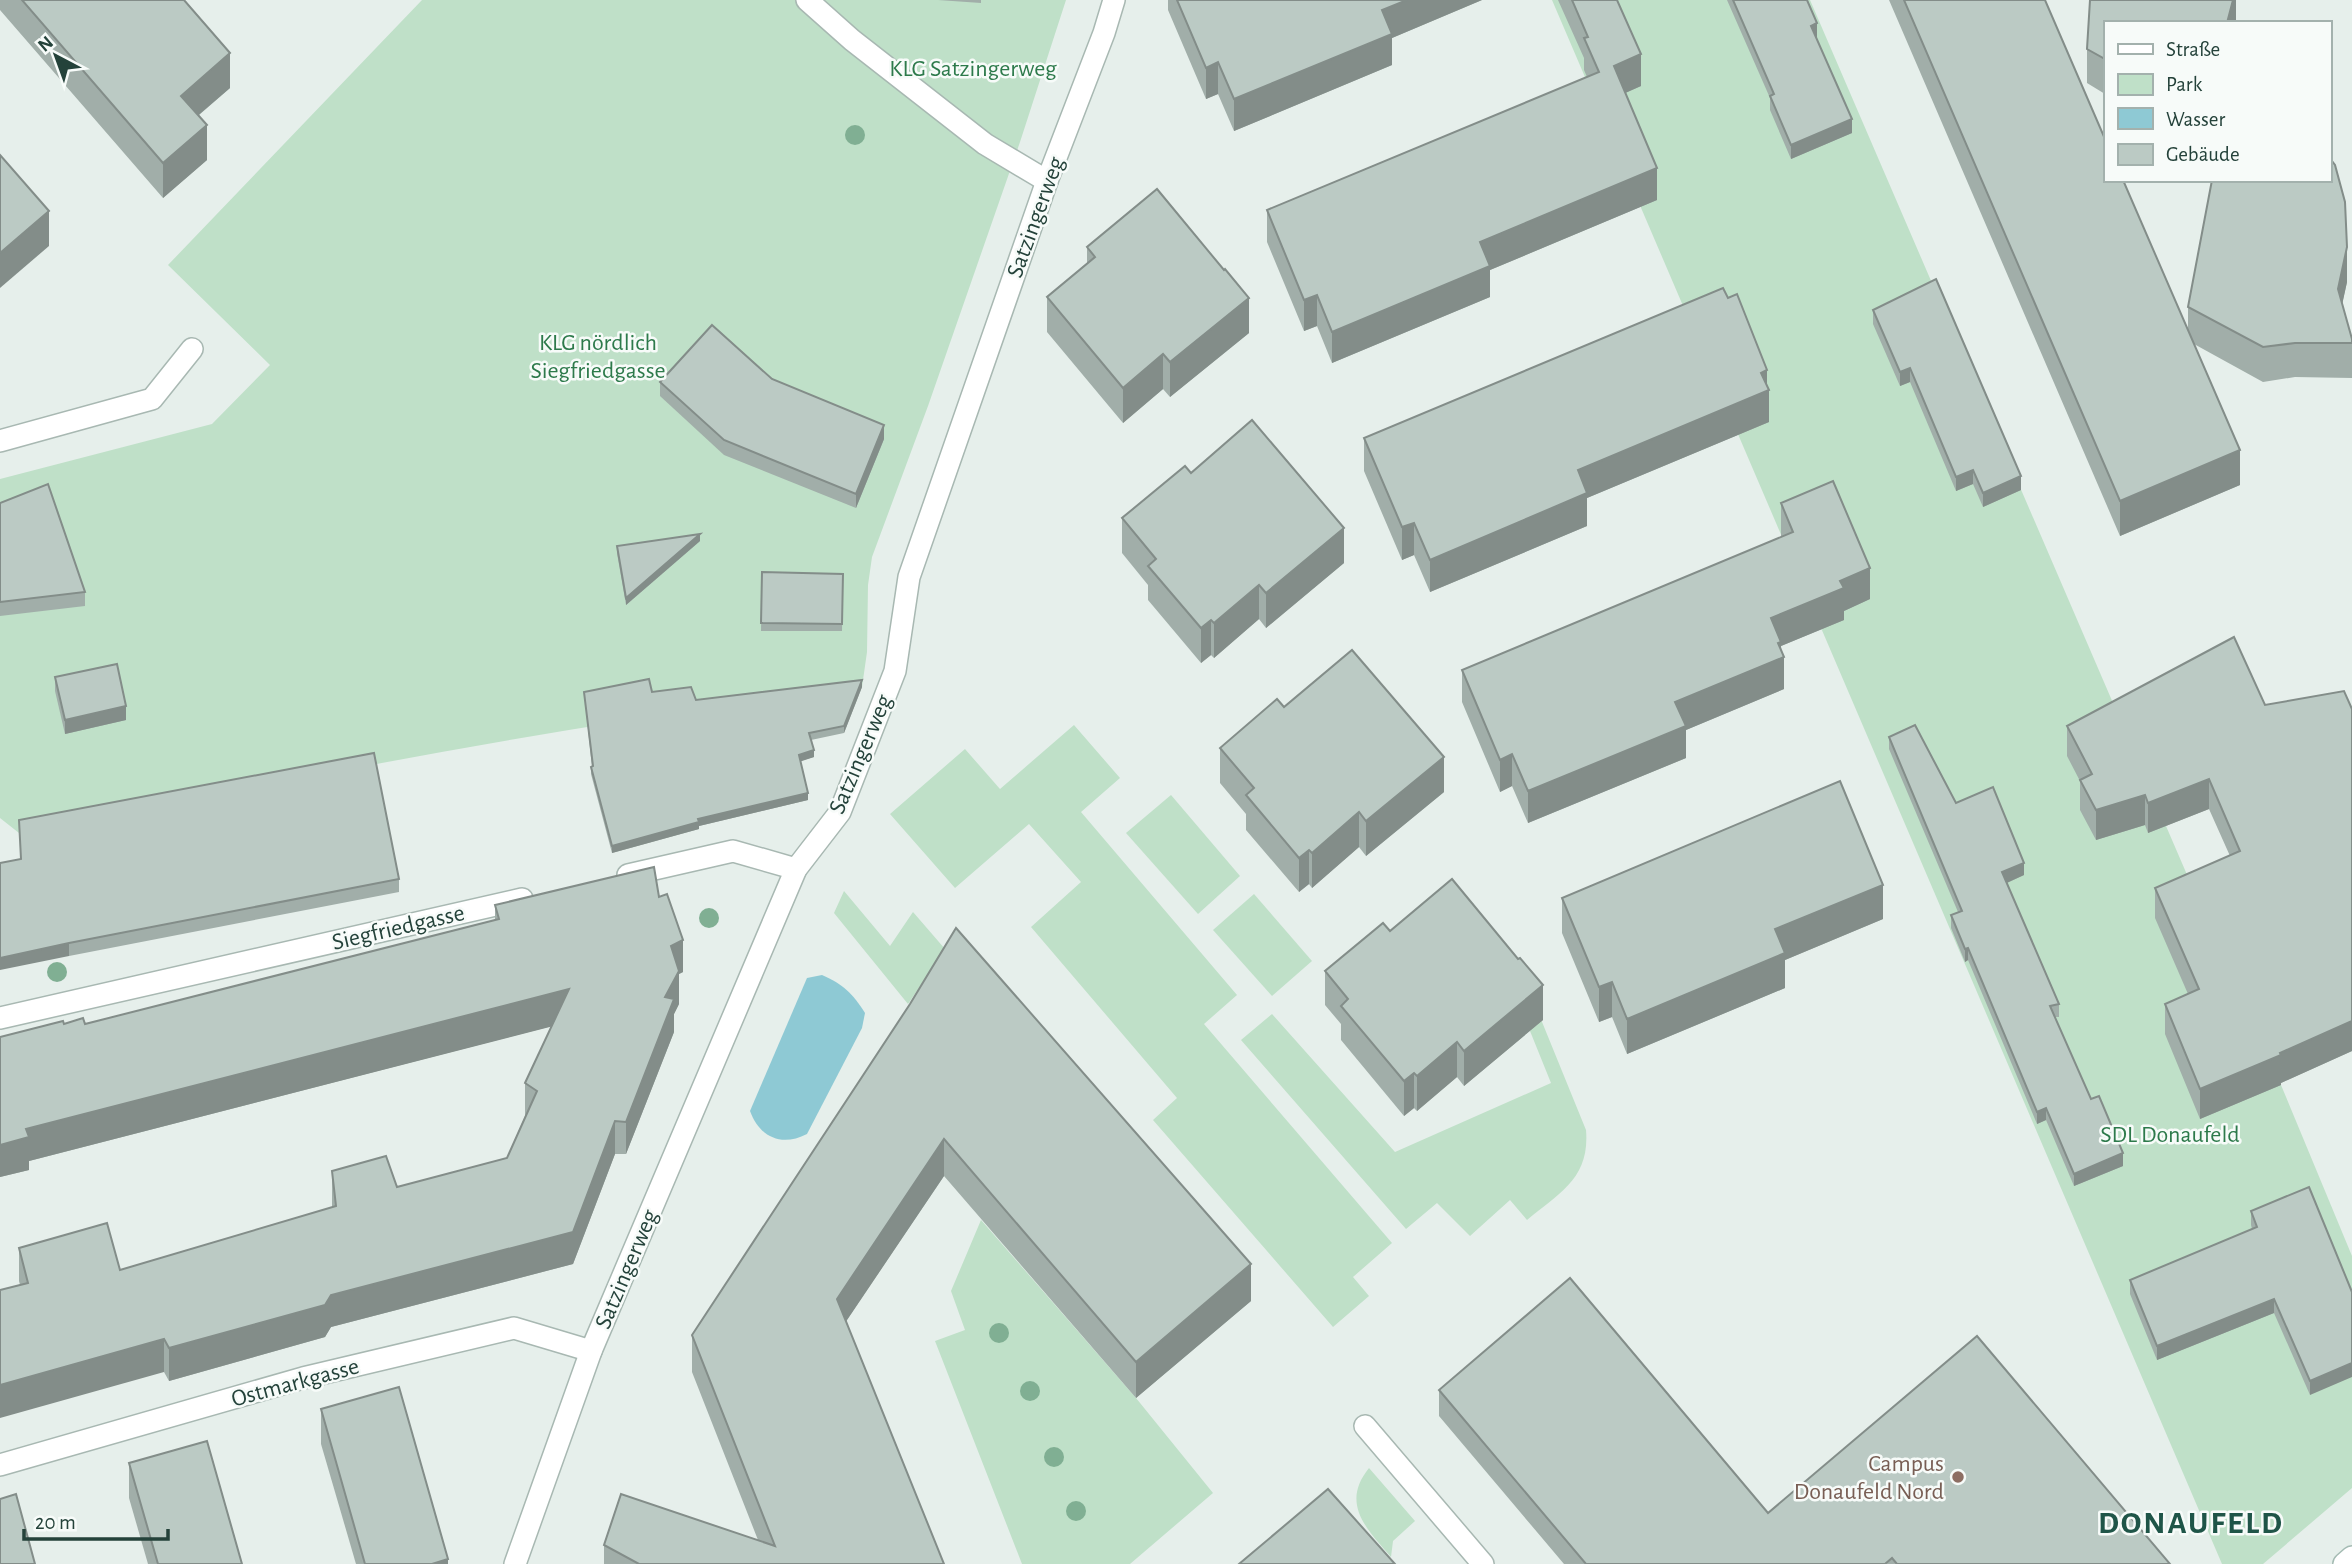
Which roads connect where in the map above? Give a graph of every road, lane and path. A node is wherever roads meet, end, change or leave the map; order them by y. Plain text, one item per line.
1 (807, 0) edge
2 (1114, 0) edge
3 (1047, 181) junction
4 (192, 349) dead end
5 (0, 441) edge
6 (796, 869) junction
7 (611, 879) edge
8 (543, 894) edge
9 (0, 1018) edge
10 (591, 1351) junction
11 (1364, 1426) dead end
12 (0, 1465) edge
13 (2352, 1557) edge
14 (515, 1564) edge
15 (1483, 1564) edge
16 (2344, 1564) edge

1 - 3 street
2 - 3 street, Satzingerweg
3 - 6 street, Satzingerweg
4 - 5 street
6 - 7 street
6 - 10 street, Satzingerweg
8 - 9 street, Siegfriedgasse
10 - 12 street, Ostmarkgasse
10 - 14 street, Satzingerweg
11 - 15 street
13 - 16 street

